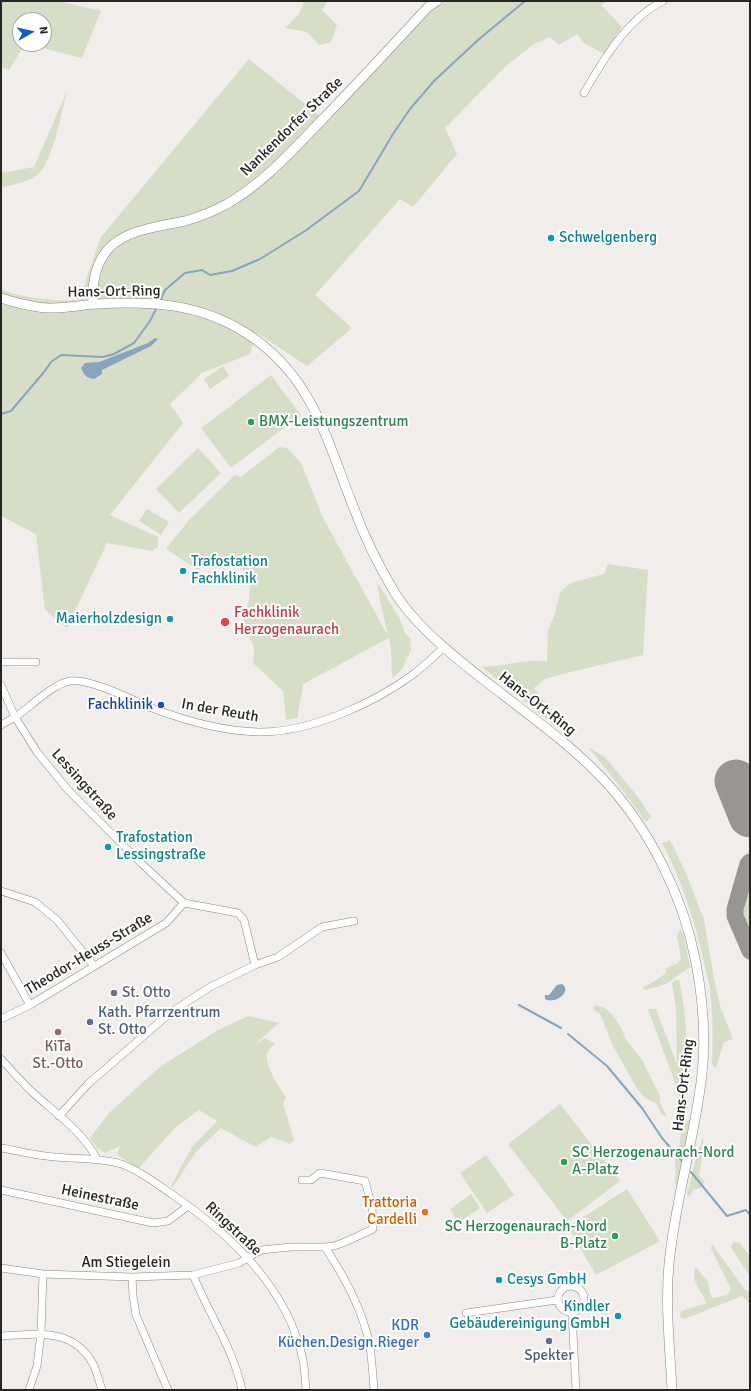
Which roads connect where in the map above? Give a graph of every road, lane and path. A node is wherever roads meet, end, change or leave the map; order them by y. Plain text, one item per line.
1 (437, 1) edge
2 (663, 1) edge
3 (584, 93) dead end
4 (1, 298) edge
5 (93, 304) junction
6 (444, 647) junction
7 (1, 662) edge
8 (36, 662) dead end
9 (1, 685) edge
10 (15, 717) junction
11 (1, 725) edge
12 (1, 891) edge
13 (184, 903) junction
14 (354, 921) dead end
15 (1, 953) edge
16 (256, 965) junction
17 (94, 966) junction
18 (30, 1005) junction
19 (1, 1019) edge
20 (1, 1059) edge
21 (59, 1116) junction
22 (1, 1148) edge
23 (97, 1159) junction
24 (302, 1180) dead end
25 (1, 1190) edge
26 (188, 1206) junction
27 (325, 1247) junction
28 (248, 1258) junction
29 (1, 1268) edge
30 (43, 1274) junction
31 (193, 1275) junction
32 (132, 1277) junction
33 (557, 1300) junction
34 (466, 1313) dead end
35 (572, 1313) junction
36 (41, 1333) junction
37 (1, 1336) edge
38 (29, 1390) edge
39 (102, 1390) edge
40 (168, 1390) edge
41 (242, 1390) edge
42 (306, 1390) edge
43 (374, 1390) edge
44 (576, 1390) edge
45 (672, 1390) edge

1 - 5 main road, Nankendorfer Straße
2 - 3 street
4 - 5 main road, Hans-Ort-Ring
5 - 6 main road, Hans-Ort-Ring
6 - 10 street, In der Reuth
6 - 45 main road, Hans-Ort-Ring
7 - 8 street
9 - 10 street, Lessingstraße
10 - 11 street
10 - 13 street, Lessingstraße
12 - 17 street
13 - 16 street
13 - 17 street, Theodor-Heuss-Straße
14 - 16 street
15 - 18 street
16 - 21 street
17 - 18 street, Theodor-Heuss-Straße
18 - 19 street, Theodor-Heuss-Straße
20 - 21 street
21 - 23 street
22 - 23 street, Ringstraße
23 - 26 street, Ringstraße
24 - 27 street, Am Stiegelein
25 - 26 street, Heinestraße
26 - 28 street, Ringstraße
27 - 28 street, Am Stiegelein
27 - 43 street
28 - 31 street, Am Stiegelein
28 - 42 street, Ringstraße
29 - 30 street, Am Stiegelein
30 - 32 street, Am Stiegelein
30 - 36 street
31 - 32 street, Am Stiegelein
31 - 41 street
32 - 40 street
33 - 34 street
33 - 35 street
33 - 35 street
35 - 44 street
36 - 37 street
36 - 38 street
36 - 39 street

